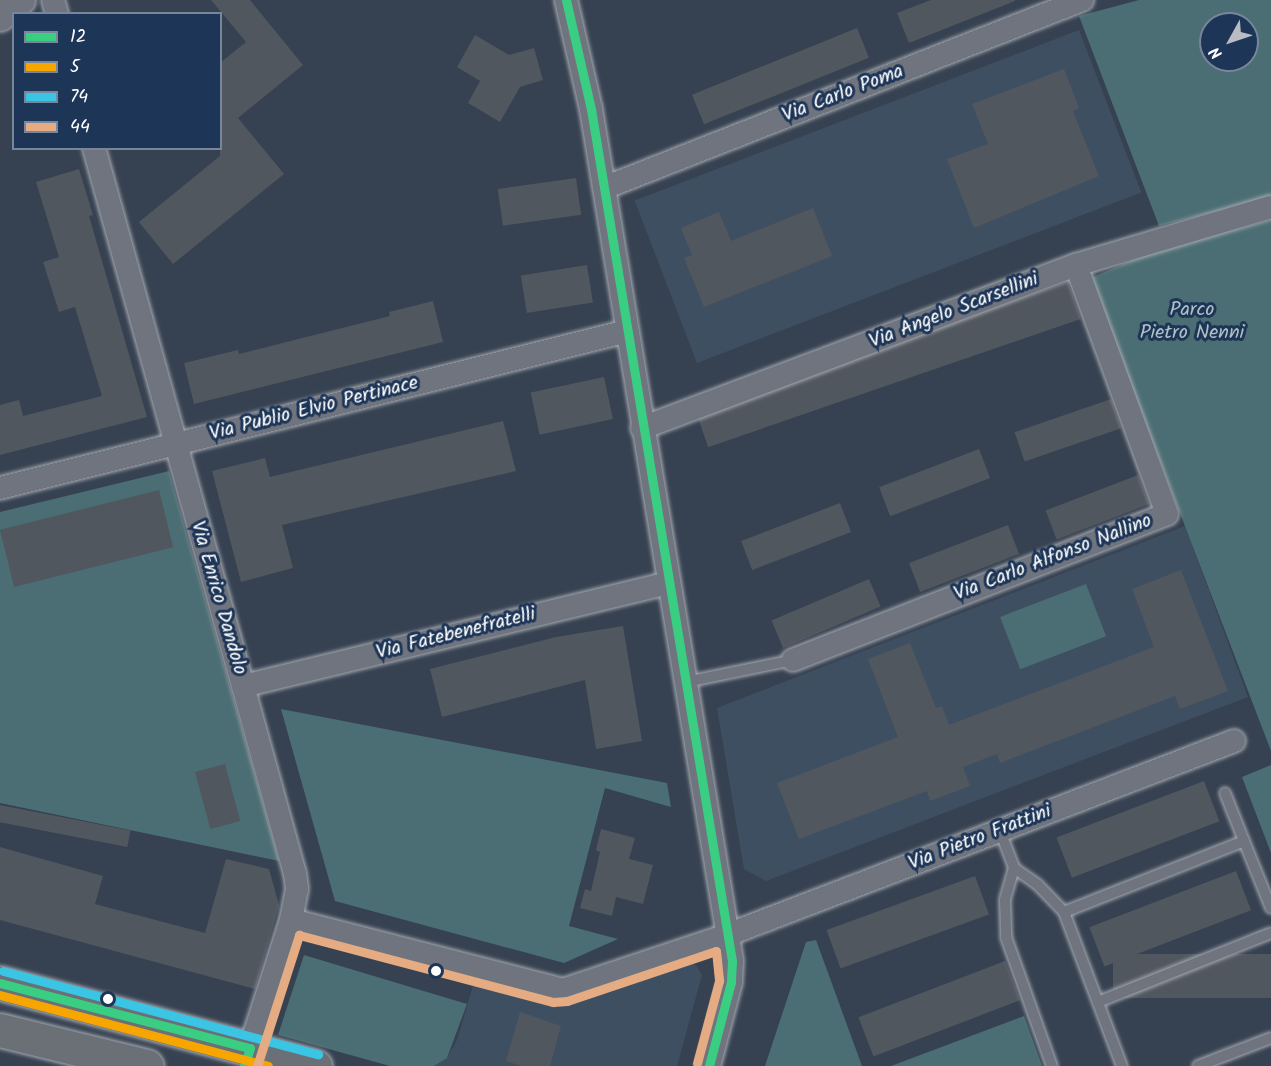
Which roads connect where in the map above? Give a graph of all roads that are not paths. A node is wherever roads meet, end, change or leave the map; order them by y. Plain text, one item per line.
1 (21, 0) edge
2 (566, 0) edge
3 (1082, 0) edge
4 (0, 17) edge
5 (95, 150) edge
6 (604, 188) junction
7 (1271, 207) edge
8 (1076, 265) junction
9 (628, 331) junction
10 (642, 428) junction
11 (176, 444) junction
12 (0, 488) edge
13 (669, 583) junction
14 (793, 660) joint
15 (686, 682) junction
16 (243, 686) junction
17 (1234, 741) dead end
18 (1225, 793) dead end
19 (1000, 831) junction
20 (1244, 841) junction
21 (1014, 868) junction
22 (1271, 908) edge
23 (1064, 912) junction
24 (291, 920) junction
25 (1271, 933) edge
26 (727, 935) junction
27 (0, 983) edge
28 (1098, 1002) junction
29 (0, 1030) edge
30 (1271, 1038) edge
31 (250, 1048) junction
32 (147, 1066) edge
33 (315, 1066) edge
34 (709, 1066) edge
35 (1052, 1066) edge
36 (1122, 1066) edge
37 (1198, 1066) edge

1 - 4 street
2 - 6 street
3 - 6 street, Via Carlo Poma
5 - 11 street, Via Enrico Dandolo
6 - 9 street
7 - 8 street, Via Angelo Scarsellini
8 - 10 street, Via Angelo Scarsellini
8 - 14 street, Via Carlo Alfonso Nallino
9 - 10 street
9 - 11 street, Via Publio Elvio Pertinace
10 - 13 street
11 - 12 street, Via Publio Elvio Pertinace
11 - 16 street, Via Enrico Dandolo
13 - 15 street
13 - 16 street, Via Fatebenefratelli
14 - 15 lane
15 - 26 street
16 - 24 street, Via Enrico Dandolo
17 - 19 street, Via Pietro Frattini
18 - 20 lane
19 - 21 lane
19 - 26 street, Via Pietro Frattini
20 - 22 lane
20 - 23 lane
21 - 23 lane
21 - 35 lane
23 - 28 lane
24 - 26 street, Via Pietro Frattini
24 - 31 street, Via Enrico Dandolo
25 - 28 lane
26 - 34 street
27 - 31 main road
28 - 36 lane
29 - 32 main road
30 - 37 lane
31 - 33 main road

